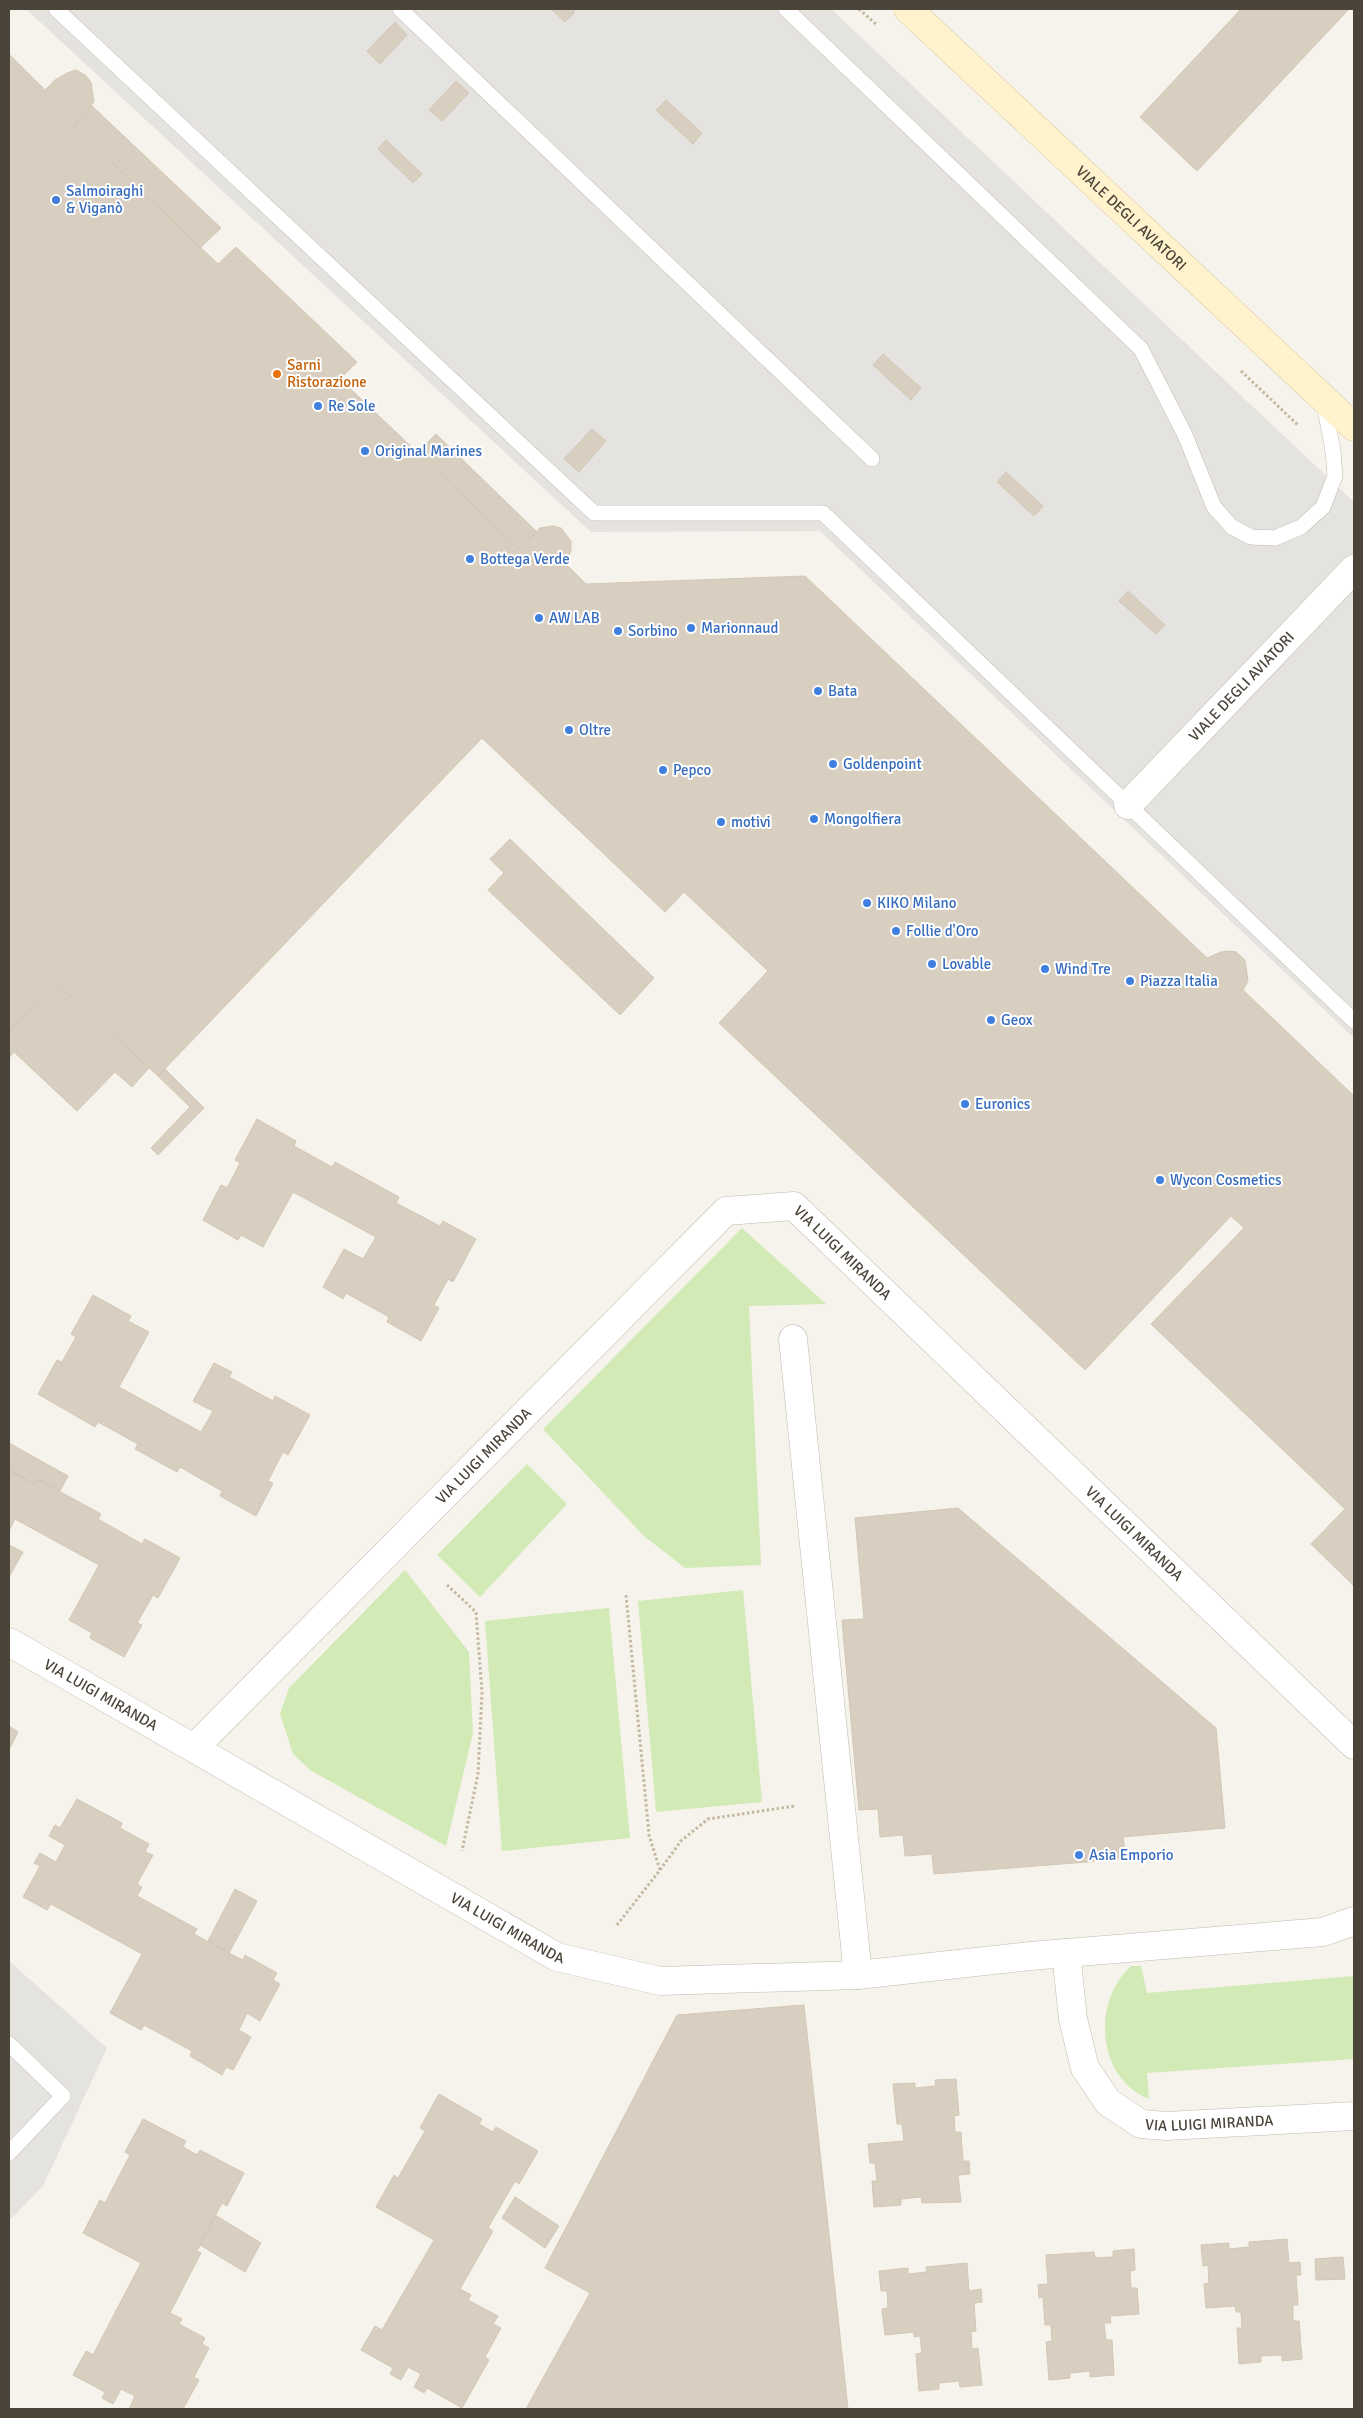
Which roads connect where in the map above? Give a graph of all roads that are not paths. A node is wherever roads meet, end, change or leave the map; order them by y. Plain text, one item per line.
1 (56, 9) edge
2 (400, 9) edge
3 (786, 9) edge
4 (908, 9) edge
5 (1324, 399) junction
6 (1354, 427) edge
7 (872, 459) dead end
8 (1354, 569) edge
9 (1128, 805) junction
10 (1354, 1021) edge
11 (793, 1339) dead end
12 (9, 1642) edge
13 (1354, 1745) edge
14 (195, 1747) junction
15 (1354, 1921) edge
16 (1066, 1953) junction
17 (858, 1975) junction
18 (9, 2044) edge
19 (1354, 2116) edge
20 (9, 2153) edge

1 - 9 lane
2 - 7 lane
3 - 5 lane
4 - 5 main road, VIALE DEGLI AVIATORI
5 - 6 main road, VIALE DEGLI AVIATORI
8 - 9 street, VIALE DEGLI AVIATORI
9 - 10 lane
11 - 17 street
12 - 14 street, VIA LUIGI MIRANDA
13 - 14 street, VIA LUIGI MIRANDA
14 - 17 street, VIA LUIGI MIRANDA
15 - 16 street, VIA LUIGI MIRANDA
16 - 17 street, VIA LUIGI MIRANDA
16 - 19 street, VIA LUIGI MIRANDA
18 - 20 lane

